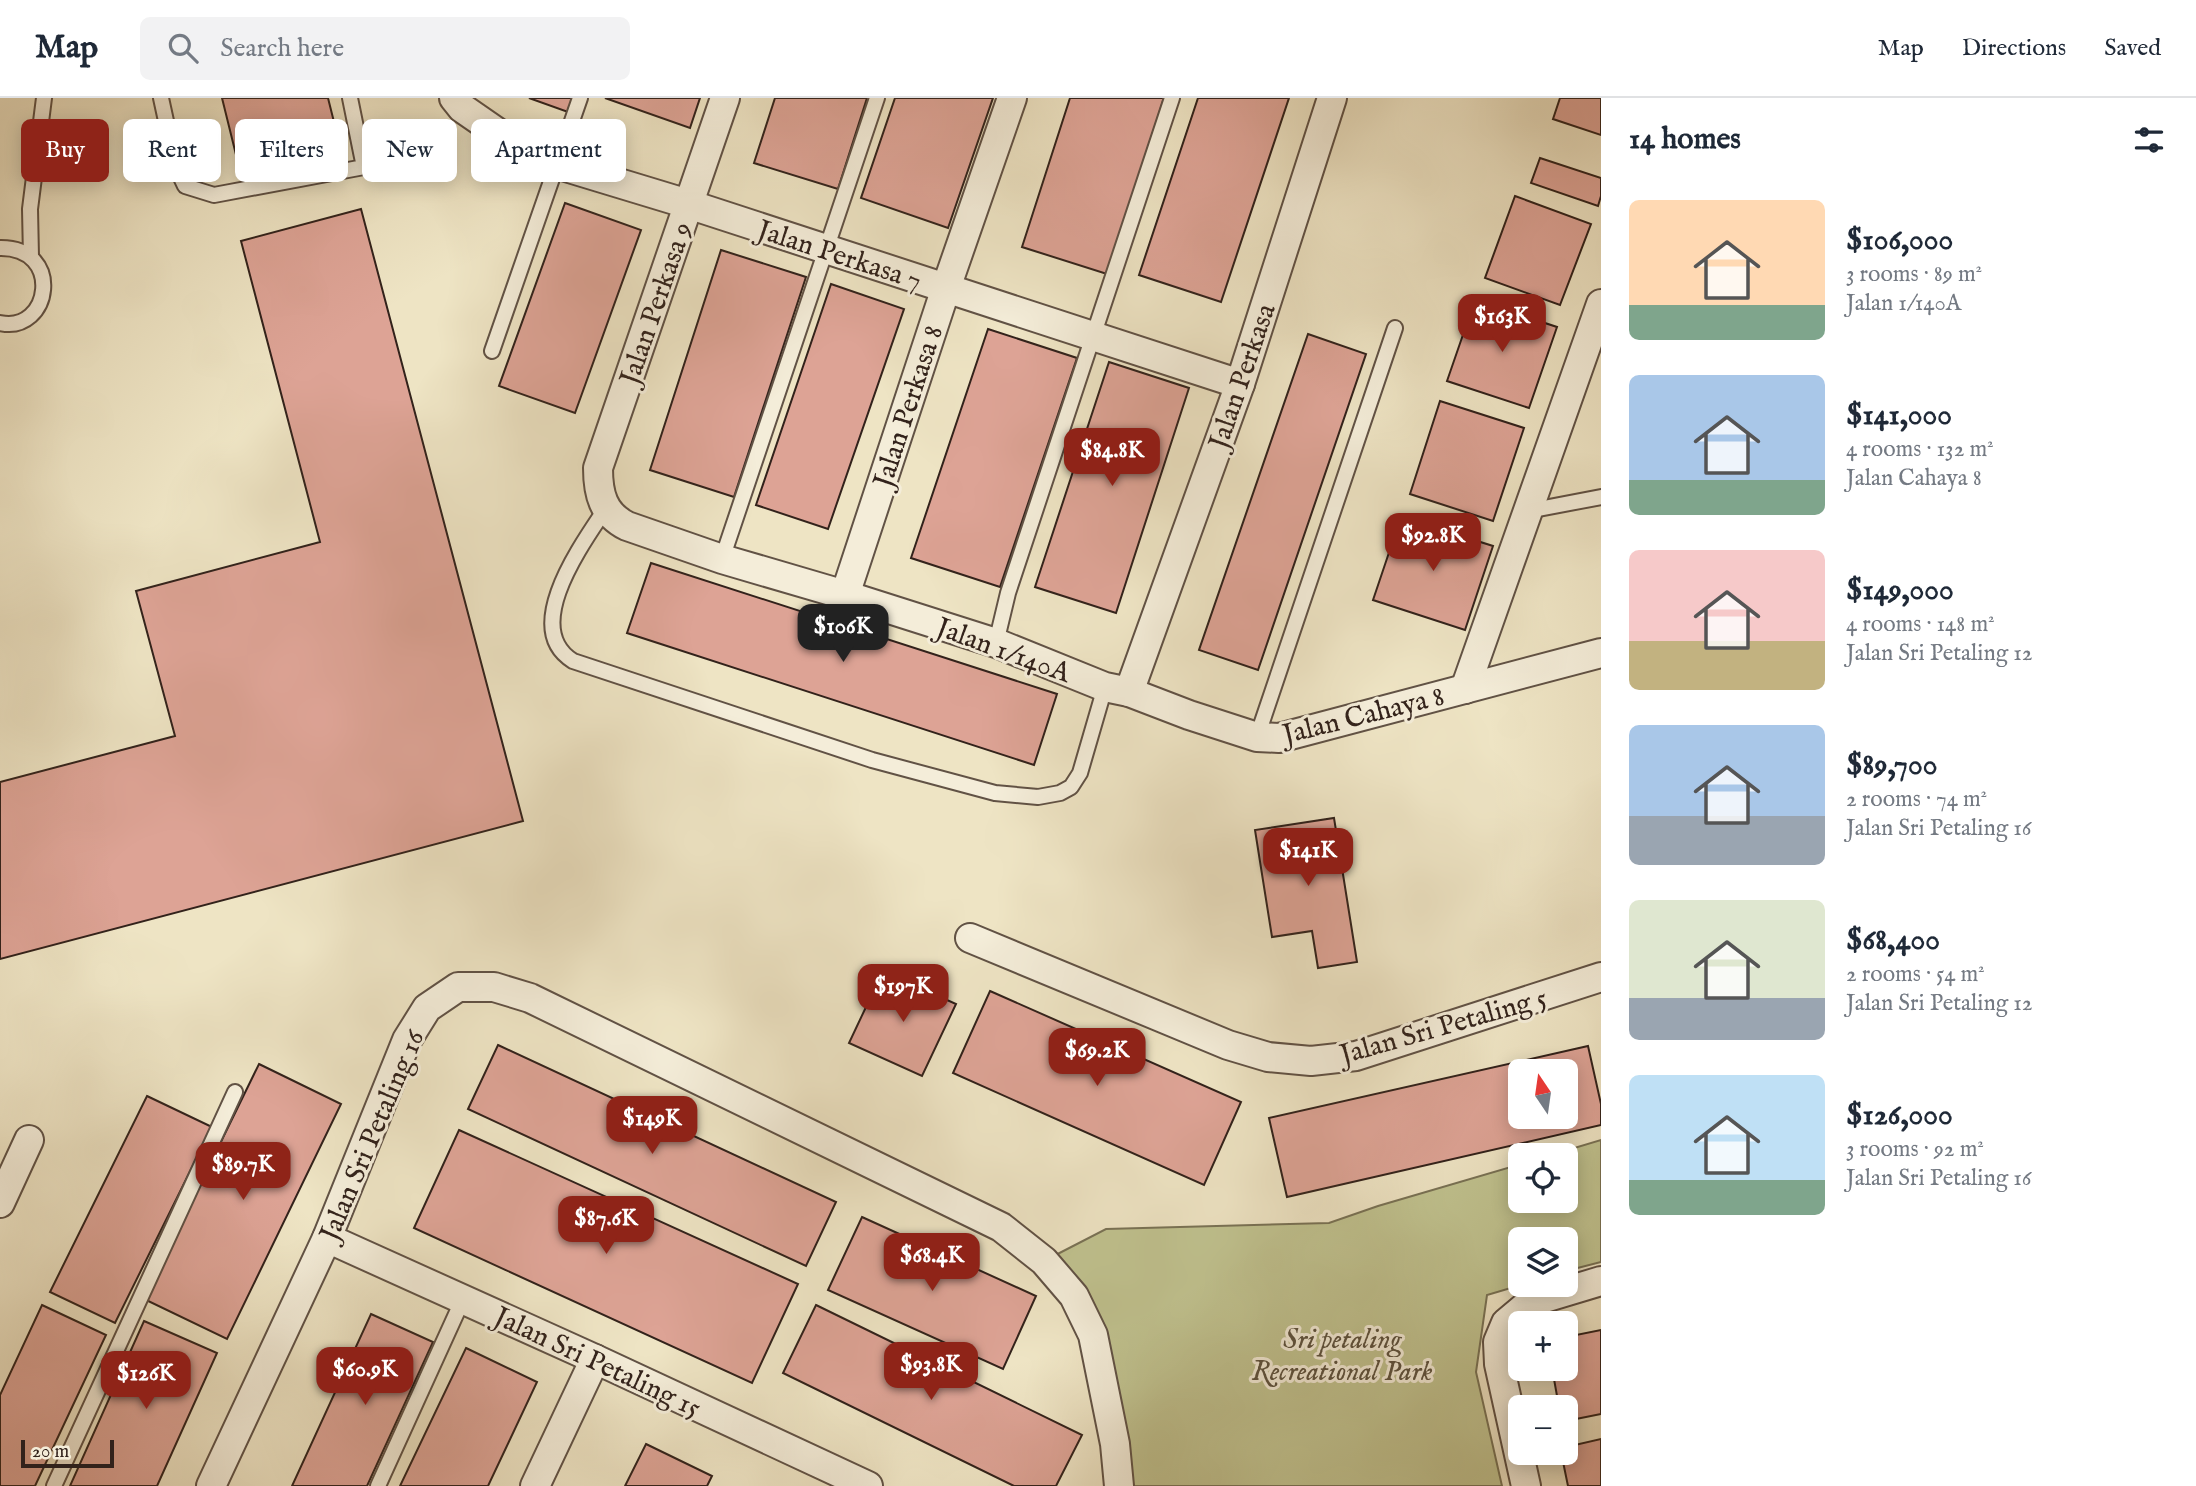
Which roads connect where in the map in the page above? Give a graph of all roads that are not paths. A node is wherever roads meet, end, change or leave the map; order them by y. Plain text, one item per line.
1 (44, 98) edge
2 (161, 98) edge
3 (350, 98) edge
4 (454, 98) edge
5 (580, 98) edge
6 (725, 98) edge
7 (877, 98) edge
8 (1012, 98) edge
9 (1172, 98) edge
10 (1332, 98) edge
11 (478, 119) edge
12 (572, 119) edge
13 (550, 182) edge
14 (615, 182) edge
15 (688, 204) junction
16 (0, 248) edge
17 (825, 249) junction
18 (32, 257) junction
19 (946, 288) junction
20 (1601, 304) edge
21 (0, 323) edge
22 (1395, 327) dead end
23 (1093, 336) junction
24 (492, 351) dead end
25 (1591, 355) edge
26 (1240, 384) junction
27 (1601, 496) edge
28 (606, 508) junction
29 (1526, 512) junction
30 (722, 559) junction
31 (845, 595) junction
32 (996, 643) junction
33 (1601, 653) edge
34 (1117, 689) junction
35 (1465, 689) junction
36 (1257, 737) junction
37 (970, 938) dead end
38 (1601, 977) edge
39 (235, 1092) dead end
40 (29, 1140) dead end
41 (0, 1203) edge
42 (327, 1238) junction
43 (1601, 1281) edge
44 (463, 1299) junction
45 (595, 1359) junction
46 (862, 1485) edge
47 (54, 1486) edge
48 (211, 1486) edge
49 (378, 1486) edge
50 (535, 1486) edge
51 (1119, 1486) edge
52 (1526, 1486) edge

1 - 18 lane
2 - 3 lane
4 - 11 street, Jalan Perkasa 7
5 - 12 lane
6 - 15 street, Jalan Perkasa 9
7 - 17 lane
8 - 19 street, Jalan Perkasa 8
9 - 23 lane
10 - 26 street, Jalan Perkasa
13 - 24 lane
14 - 15 street, Jalan Perkasa 7
15 - 17 street, Jalan Perkasa 7
15 - 28 street, Jalan Perkasa 9
16 - 18 lane
17 - 19 street, Jalan Perkasa 7
17 - 30 lane
18 - 21 lane
19 - 23 street, Jalan Perkasa 7
19 - 31 street, Jalan Perkasa 8
20 - 25 street
22 - 36 lane
23 - 26 street, Jalan Perkasa 7
23 - 32 lane
25 - 29 street
26 - 34 street, Jalan Perkasa
27 - 29 lane
28 - 30 street, Jalan 1/140A
28 - 34 lane
29 - 35 street
30 - 31 street, Jalan 1/140A
31 - 32 street, Jalan 1/140A
32 - 34 street, Jalan 1/140A
33 - 35 street, Jalan Cahaya 8
34 - 36 street, Jalan Cahaya 8
35 - 36 street, Jalan Cahaya 8
37 - 38 street, Jalan Sri Petaling 5
39 - 47 lane
40 - 41 street
42 - 44 street, Jalan Sri Petaling 15
42 - 48 street, Jalan Sri Petaling 16
42 - 51 street, Jalan Sri Petaling 16
43 - 52 street
44 - 45 street, Jalan Sri Petaling 15
44 - 49 lane
45 - 46 street, Jalan Sri Petaling 15
45 - 50 street

